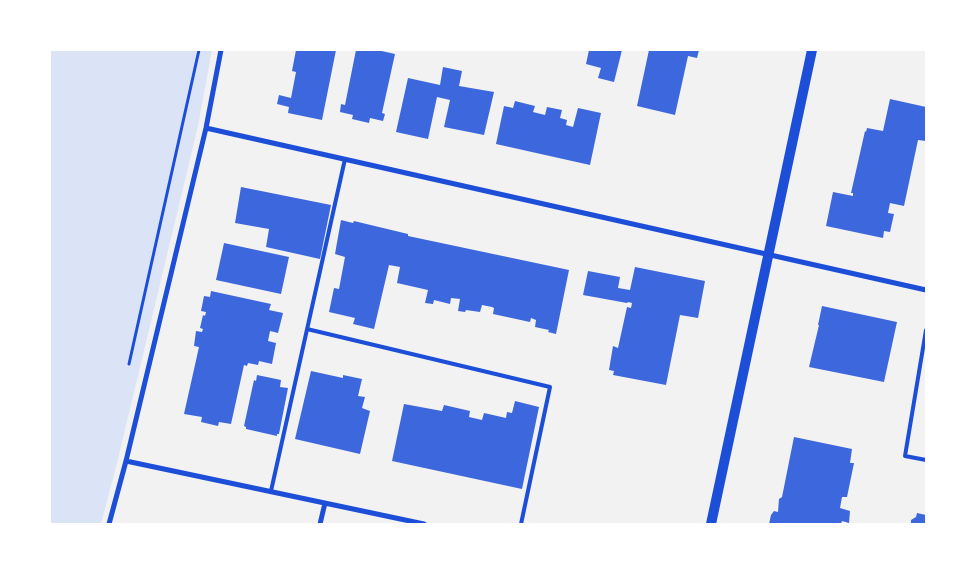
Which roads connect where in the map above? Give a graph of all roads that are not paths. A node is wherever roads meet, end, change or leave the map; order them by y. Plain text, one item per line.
1 (221, 50) edge
2 (812, 50) edge
3 (206, 128) junction
4 (345, 159) junction
5 (768, 254) junction
6 (926, 290) edge
7 (308, 329) junction
8 (926, 330) edge
9 (926, 460) edge
10 (126, 461) junction
11 (271, 492) junction
12 (325, 503) junction
13 (109, 524) edge
14 (320, 524) edge
15 (424, 524) edge
16 (521, 524) edge
17 (711, 524) edge

1 - 3 street
2 - 5 main road
3 - 4 street
3 - 10 street
4 - 5 street
4 - 7 lane
5 - 6 street
5 - 17 main road
7 - 11 lane
7 - 16 lane
8 - 9 lane
10 - 11 street
10 - 13 street
11 - 12 street
12 - 14 street
12 - 15 street

